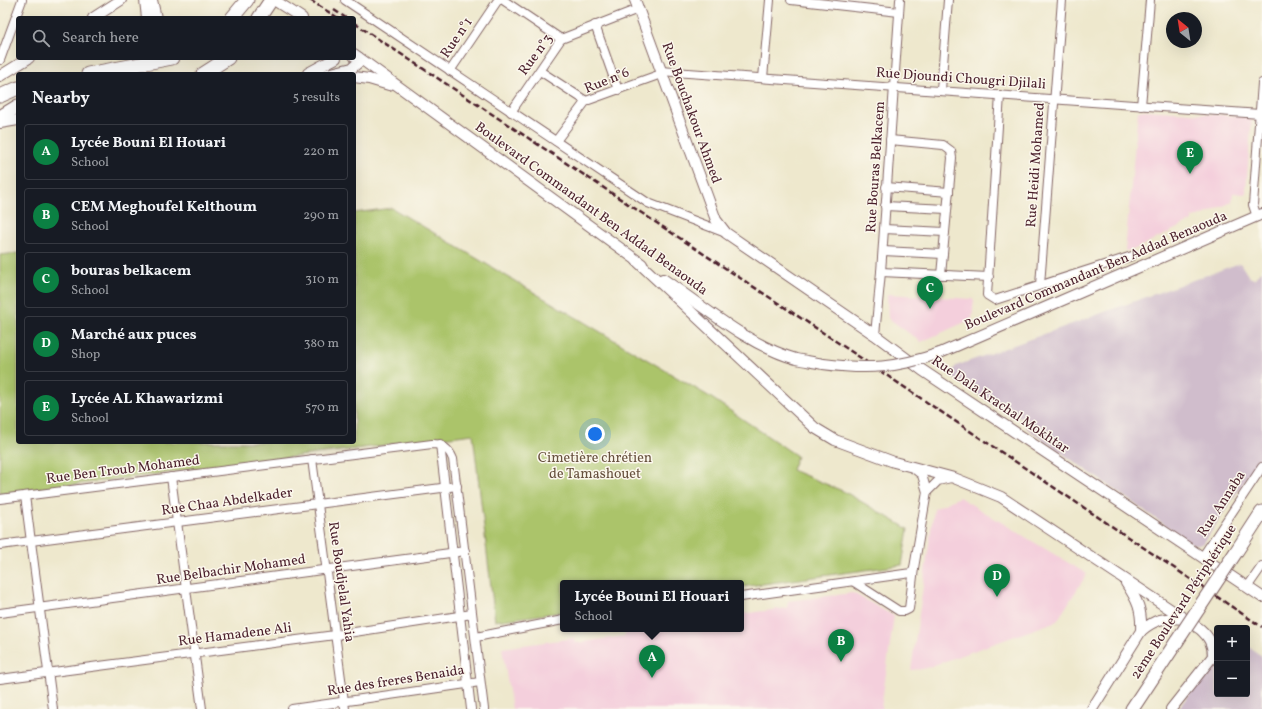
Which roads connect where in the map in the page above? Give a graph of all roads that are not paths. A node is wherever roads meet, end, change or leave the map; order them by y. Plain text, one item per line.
1 (22, 0) edge
2 (121, 0) edge
3 (145, 0) edge
4 (152, 0) edge
5 (247, 0) edge
6 (345, 0) edge
7 (498, 0) edge
8 (503, 0) edge
9 (770, 0) edge
10 (791, 0) edge
11 (900, 0) edge
12 (948, 0) edge
13 (1062, 0) edge
14 (1150, 0) edge
15 (270, 2) edge
16 (636, 5) edge
17 (899, 12) junction
18 (16, 16) edge
19 (16, 16) edge
20 (96, 16) edge
21 (147, 16) edge
22 (156, 16) edge
23 (234, 16) edge
24 (260, 16) edge
25 (298, 16) edge
26 (595, 25) junction
27 (561, 39) junction
28 (356, 57) edge
29 (356, 58) edge
30 (0, 60) edge
31 (26, 60) edge
32 (137, 60) edge
33 (162, 60) edge
34 (225, 60) edge
35 (318, 60) edge
36 (332, 60) edge
37 (119, 69) junction
38 (450, 71) junction
39 (540, 71) junction
40 (100, 72) edge
41 (206, 72) edge
42 (309, 72) edge
43 (311, 72) edge
44 (335, 72) edge
45 (660, 72) junction
46 (0, 76) edge
47 (356, 77) edge
48 (763, 78) junction
49 (1262, 83) edge
50 (894, 87) junction
51 (398, 88) junction
52 (16, 89) edge
53 (618, 90) junction
54 (941, 90) junction
55 (1000, 95) junction
56 (0, 96) edge
57 (1054, 98) junction
58 (586, 101) junction
59 (1141, 106) junction
60 (16, 107) edge
61 (511, 112) junction
62 (1260, 114) junction
63 (0, 117) edge
64 (16, 120) edge
65 (0, 123) edge
66 (890, 140) junction
67 (556, 141) junction
68 (886, 187) junction
69 (949, 192) junction
70 (885, 206) junction
71 (947, 209) junction
72 (1259, 215) edge
73 (884, 229) junction
74 (945, 232) junction
75 (726, 233) junction
76 (883, 251) junction
77 (943, 254) junction
78 (1132, 256) dead end
79 (637, 260) junction
80 (881, 272) junction
81 (941, 275) junction
82 (989, 277) junction
83 (1040, 285) junction
84 (875, 335) junction
85 (440, 444) junction
86 (312, 459) junction
87 (911, 466) junction
88 (1262, 467) edge
89 (171, 477) junction
90 (954, 478) junction
91 (457, 486) junction
92 (444, 488) junction
93 (927, 492) junction
94 (25, 496) junction
95 (0, 499) edge
96 (317, 503) junction
97 (1262, 512) edge
98 (177, 522) junction
99 (1262, 527) edge
100 (31, 541) junction
101 (0, 545) edge
102 (465, 551) junction
103 (453, 552) junction
104 (1239, 554) junction
105 (1203, 556) junction
106 (1262, 566) edge
107 (914, 568) junction
108 (326, 570) junction
109 (1124, 580) junction
110 (854, 582) junction
111 (1248, 586) junction
112 (185, 590) junction
113 (744, 597) edge
114 (1262, 597) edge
115 (40, 609) junction
116 (0, 614) edge
117 (472, 614) junction
118 (460, 616) junction
119 (1185, 619) junction
120 (560, 621) edge
121 (1141, 631) junction
122 (335, 635) junction
123 (476, 637) junction
124 (1181, 643) junction
125 (194, 653) junction
126 (48, 673) junction
127 (0, 679) edge
128 (480, 682) junction
129 (468, 684) junction
130 (344, 706) edge
131 (53, 709) edge
132 (202, 709) edge
133 (292, 709) edge
134 (471, 709) edge
135 (484, 709) edge
136 (1092, 709) edge
137 (1132, 709) edge
138 (1142, 709) edge
139 (1171, 709) edge

1 - 19 street
2 - 20 street
3 - 21 street
4 - 22 street
5 - 23 main road
6 - 38 street
7 - 38 street, Rue n°1
8 - 27 street
9 - 48 street
10 - 17 street
11 - 17 street, Rue Bouras Belkacem
12 - 54 street
13 - 57 street, Rue Heidi Mohamed
14 - 59 street
15 - 24 main road
15 - 25 street
16 - 26 street, Rue n°3
16 - 45 street, Rue Bouchakour Ahmed
17 - 50 street, Rue Bouras Belkacem
18 - 30 street
26 - 27 street, Rue n°3
26 - 53 street
27 - 39 street, Rue n°3
28 - 51 street, Boulevard Commandant Ben Addad Benaouda
29 - 44 street
31 - 46 street
32 - 37 street
33 - 37 main road
34 - 41 main road
35 - 42 street
36 - 43 street
37 - 40 main road
38 - 61 street
39 - 58 street
39 - 61 street, Rue n°3
45 - 48 street, Rue Djoundi Chougri Djilali
45 - 53 street, Rue n°6
45 - 75 street, Rue Bouchakour Ahmed
47 - 51 street
48 - 50 street, Rue Djoundi Chougri Djilali
49 - 62 street
50 - 54 street, Rue Djoundi Chougri Djilali
50 - 66 street, Rue Bouras Belkacem
51 - 79 street, Boulevard Commandant Ben Addad Benaouda
52 - 56 main road
53 - 58 street, Rue n°6
54 - 55 street, Rue Djoundi Chougri Djilali
55 - 57 street, Rue Djoundi Chougri Djilali
55 - 82 street
57 - 59 street, Rue Djoundi Chougri Djilali
57 - 83 street, Rue Heidi Mohamed
58 - 67 street, Rue n°6
59 - 62 street, Rue Djoundi Chougri Djilali
60 - 63 main road
61 - 67 street
62 - 72 street
64 - 65 street
66 - 68 street, Rue Bouras Belkacem
66 - 69 street
67 - 75 street
68 - 69 street
68 - 70 street, Rue Bouras Belkacem
69 - 71 street
70 - 71 street
70 - 73 street, Rue Bouras Belkacem
71 - 74 street
72 - 79 street, Boulevard Commandant Ben Addad Benaouda, bridge
73 - 74 street
73 - 76 street, Rue Bouras Belkacem
74 - 77 street
75 - 84 street, Rue Dala Krachal Mokhtar
76 - 77 street
76 - 80 street, Rue Bouras Belkacem
77 - 81 street
78 - 83 street
79 - 87 street
80 - 81 street
80 - 84 street, Rue Bouras Belkacem
81 - 82 street
82 - 83 street
84 - 105 street, Rue Dala Krachal Mokhtar
85 - 86 street, Rue Ben Troub Mohamed
85 - 91 street
85 - 92 street
86 - 89 street, Rue Ben Troub Mohamed
86 - 96 street, Rue Boudjelal Yahia
87 - 90 street
87 - 93 street
88 - 105 street, Rue Annaba
89 - 94 street, Rue Ben Troub Mohamed
89 - 98 street
90 - 93 street
90 - 109 street
91 - 92 street, Rue Chaa Abdelkader
91 - 102 street
92 - 96 street, Rue Chaa Abdelkader
92 - 103 street
93 - 107 street
94 - 95 street, Rue Ben Troub Mohamed
94 - 100 street
96 - 98 street, Rue Chaa Abdelkader
96 - 108 street, Rue Boudjelal Yahia
97 - 104 main road, 2ème Boulevard Périphérique
98 - 100 street, Rue Chaa Abdelkader
98 - 112 street
99 - 104 main road, 2ème Boulevard Périphérique
100 - 101 street, Rue Chaa Abdelkader
100 - 115 street
102 - 103 street, Rue Belbachir Mohamed
102 - 117 street
103 - 108 street, Rue Belbachir Mohamed
103 - 118 street
104 - 124 main road, 2ème Boulevard Périphérique
105 - 111 street, Rue Dala Krachal Mokhtar
106 - 111 street
107 - 110 street
107 - 110 street
108 - 112 street, Rue Belbachir Mohamed
108 - 122 street, Rue Boudjelal Yahia
109 - 119 street
109 - 121 street
110 - 113 street
111 - 114 street, Rue Dala Krachal Mokhtar
112 - 115 street, Rue Belbachir Mohamed
112 - 125 street
115 - 116 street, Rue Belbachir Mohamed
115 - 126 street
117 - 118 street, Rue Hamadene Ali
117 - 123 street
118 - 122 street, Rue Hamadene Ali
118 - 129 street
119 - 121 street
119 - 139 street
120 - 123 street
121 - 136 street
122 - 125 street, Rue Hamadene Ali
122 - 130 street, Rue Boudjelal Yahia
123 - 128 street
124 - 137 main road, 2ème Boulevard Périphérique
124 - 138 main road, 2ème Boulevard Périphérique
125 - 126 street, Rue Hamadene Ali
125 - 132 street
126 - 127 street, Rue Hamadene Ali
126 - 131 street
128 - 129 street, Rue des freres Benaida
128 - 135 street
129 - 130 street, Rue des freres Benaida
129 - 134 street
130 - 133 street, Rue des freres Benaida

